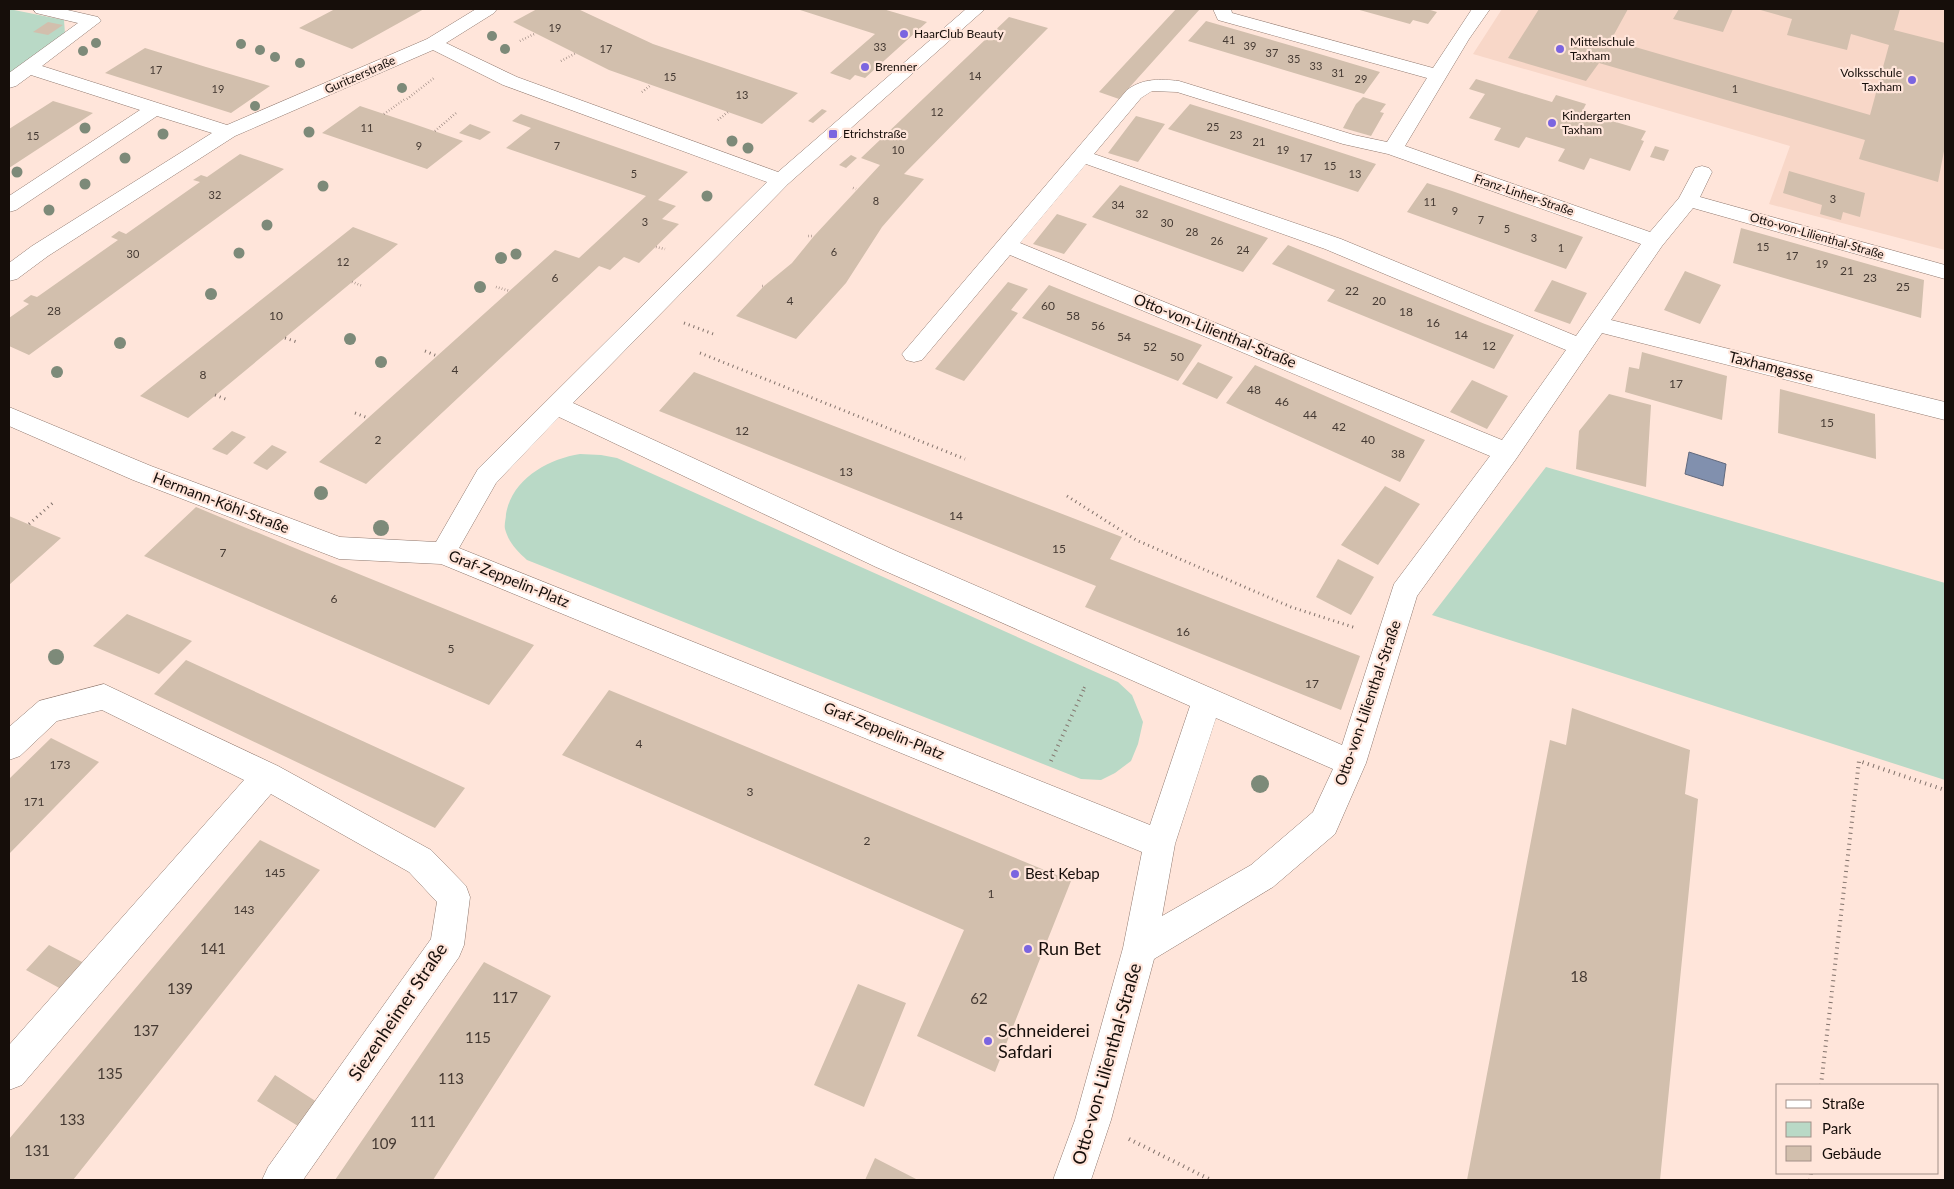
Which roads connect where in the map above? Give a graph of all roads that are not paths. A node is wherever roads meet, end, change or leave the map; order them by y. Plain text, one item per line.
1 (42, 9) edge
2 (488, 9) edge
3 (976, 9) edge
4 (1222, 9) edge
5 (1481, 9) edge
6 (433, 43) junction
7 (28, 68) junction
8 (1437, 75) junction
9 (9, 82) edge
10 (154, 108) junction
11 (228, 132) junction
12 (1393, 149) junction
13 (1082, 156) junction
14 (1702, 172) dead end
15 (781, 180) junction
16 (1688, 200) junction
17 (9, 205) edge
18 (1654, 241) junction
19 (1006, 245) junction
20 (1945, 272) edge
21 (9, 274) edge
22 (1597, 324) junction
23 (1580, 347) junction
24 (914, 354) dead end
25 (556, 405) junction
26 (1945, 411) edge
27 (9, 416) edge
28 (1507, 452) junction
29 (443, 552) junction
30 (1208, 700) junction
31 (9, 746) edge
32 (1350, 763) junction
33 (267, 776) junction
34 (1159, 844) junction
35 (1140, 948) junction
36 (9, 1072) edge
37 (281, 1180) edge
38 (1072, 1180) edge

1 - 7 street
2 - 6 street, Guritzerstraße
3 - 15 street
4 - 8 street
5 - 8 street
6 - 11 street, Guritzerstraße
6 - 15 street
7 - 9 street
7 - 10 street
8 - 12 street
10 - 11 street
10 - 17 street
11 - 21 street, Guritzerstraße
12 - 13 street, Franz-Linher-Straße
12 - 18 street, Franz-Linher-Straße
13 - 19 street
13 - 23 street
14 - 16 street, Otto-von-Lilienthal-Straße
15 - 25 street
16 - 18 street, Otto-von-Lilienthal-Straße
16 - 20 street, Otto-von-Lilienthal-Straße
18 - 22 street, Otto-von-Lilienthal-Straße
19 - 24 street
19 - 28 street, Otto-von-Lilienthal-Straße
22 - 23 street, Otto-von-Lilienthal-Straße
22 - 26 street, Taxhamgasse
23 - 28 street, Otto-von-Lilienthal-Straße
25 - 29 street, Graf-Zeppelin-Platz
25 - 30 street
27 - 29 street, Hermann-Köhl-Straße
28 - 32 street, Otto-von-Lilienthal-Straße
29 - 34 street, Graf-Zeppelin-Platz
30 - 32 street
30 - 34 street
31 - 33 street, Siezenheimer Straße
32 - 35 street, Otto-von-Lilienthal-Straße
33 - 36 street
33 - 37 street, Siezenheimer Straße
34 - 35 street, Otto-von-Lilienthal-Straße
35 - 38 street, Otto-von-Lilienthal-Straße

